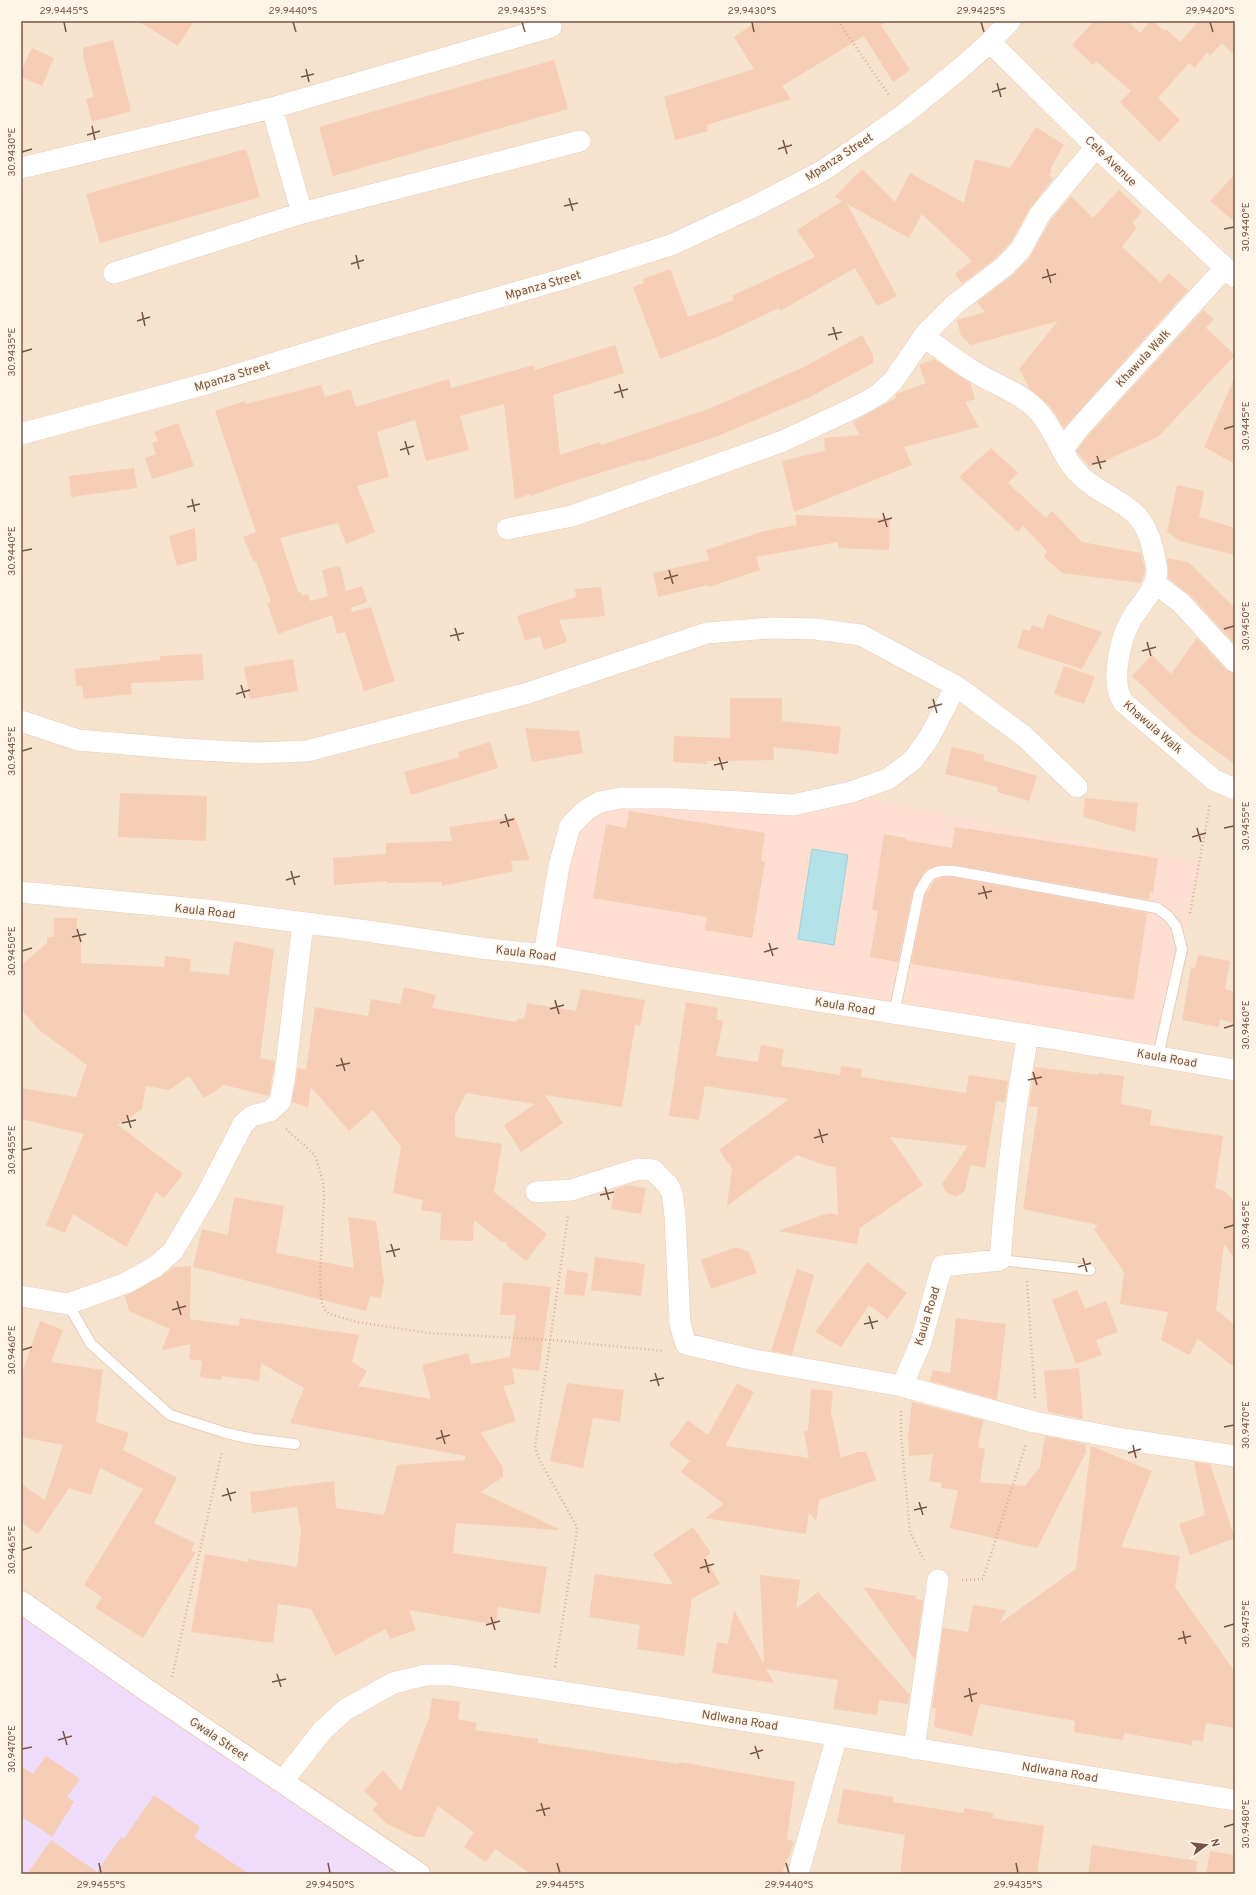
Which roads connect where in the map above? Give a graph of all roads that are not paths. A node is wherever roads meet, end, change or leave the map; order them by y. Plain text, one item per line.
1 (1010, 21) edge
2 (551, 27) dead end
3 (990, 42) junction
4 (272, 108) junction
5 (580, 141) dead end
6 (1096, 147) junction
7 (21, 168) edge
8 (302, 214) junction
9 (114, 273) dead end
10 (1230, 273) edge
11 (924, 337) junction
12 (21, 434) edge
13 (1063, 449) junction
14 (507, 529) dead end
15 (1155, 583) junction
16 (1235, 662) edge
17 (956, 686) junction
18 (21, 721) edge
19 (1077, 787) dead end
20 (1235, 789) edge
21 (21, 892) edge
22 (303, 923) junction
23 (544, 954) junction
24 (894, 1014) junction
25 (1028, 1035) junction
26 (1158, 1056) junction
27 (1235, 1070) edge
28 (536, 1192) dead end
29 (1000, 1260) junction
30 (1090, 1270) dead end
31 (21, 1296) edge
32 (68, 1304) junction
33 (902, 1386) junction
34 (295, 1444) dead end
35 (1235, 1456) edge
36 (938, 1580) road end
37 (21, 1602) edge
38 (837, 1736) junction
39 (914, 1749) junction
40 (283, 1781) junction
41 (1235, 1800) edge
42 (419, 1874) edge
43 (798, 1874) edge

1 - 3 street, Mpanza Street
2 - 4 street
3 - 6 street, Cele Avenue
3 - 12 street, Mpanza Street
4 - 7 street
4 - 8 street
5 - 8 street
6 - 10 street, Cele Avenue
6 - 11 street
8 - 9 street
10 - 13 street, Khawula Walk
11 - 13 street
11 - 14 street
13 - 15 street
15 - 16 street
15 - 20 street, Khawula Walk
17 - 18 street
17 - 19 street
17 - 23 street
21 - 22 street, Kaula Road
22 - 23 street, Kaula Road
22 - 32 street
23 - 24 street, Kaula Road
24 - 25 street, Kaula Road
24 - 26 lane
25 - 26 street, Kaula Road
25 - 29 street
26 - 27 street, Kaula Road
28 - 33 street
29 - 30 lane
29 - 33 street, Kaula Road
31 - 32 street
32 - 34 lane
33 - 35 street
36 - 39 street
37 - 40 street, Gwala Street
38 - 39 street, Ndlwana Road
38 - 40 street, Ndlwana Road
38 - 43 street
39 - 41 street, Ndlwana Road
40 - 42 street, Gwala Street

